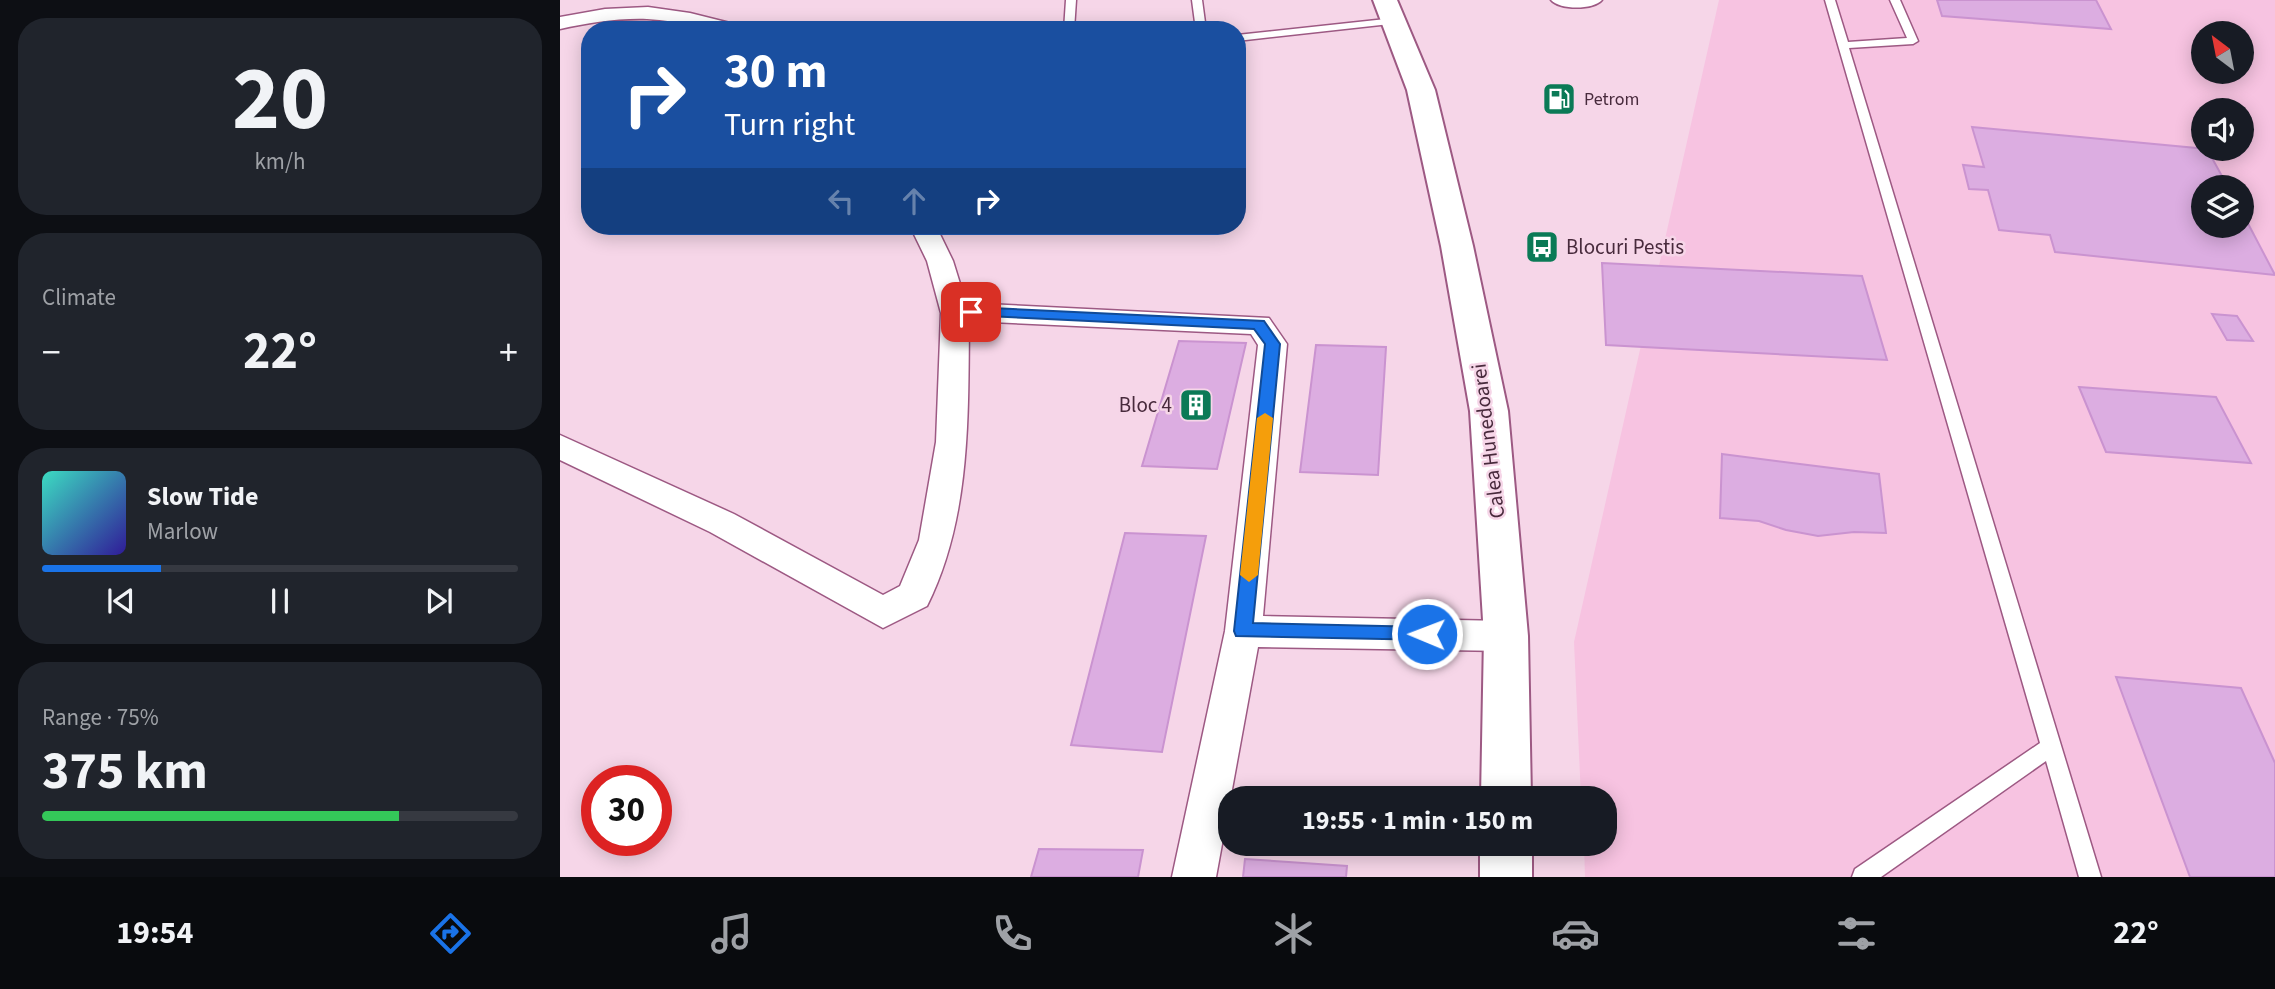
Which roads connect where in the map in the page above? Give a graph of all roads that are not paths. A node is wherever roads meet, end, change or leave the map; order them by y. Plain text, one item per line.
1 (1071, 0) edge
2 (1197, 0) edge
3 (1561, 0) edge
4 (1592, 0) edge
5 (1830, 0) edge
6 (1895, 0) edge
7 (1390, 11) edge
8 (704, 21) edge
9 (1070, 21) edge
10 (1200, 21) edge
11 (560, 23) edge
12 (1246, 36) edge
13 (1846, 45) junction
14 (927, 235) edge
15 (955, 313) junction
16 (560, 446) edge
17 (1243, 631) junction
18 (1506, 636) junction
19 (2050, 747) junction
20 (1506, 786) edge
21 (1506, 856) edge
22 (1194, 877) edge
23 (1506, 877) edge
24 (1863, 877) edge
25 (2090, 877) edge

1 - 9 lane
2 - 10 lane
3 - 4 street
5 - 13 lane
6 - 13 lane
7 - 12 lane
7 - 18 main road, Calea Hunedoarei
8 - 11 street
13 - 19 lane
14 - 15 street
15 - 16 street
15 - 17 street
17 - 18 street
17 - 22 street
18 - 20 main road, Calea Hunedoarei
19 - 24 lane
19 - 25 lane
21 - 23 main road

